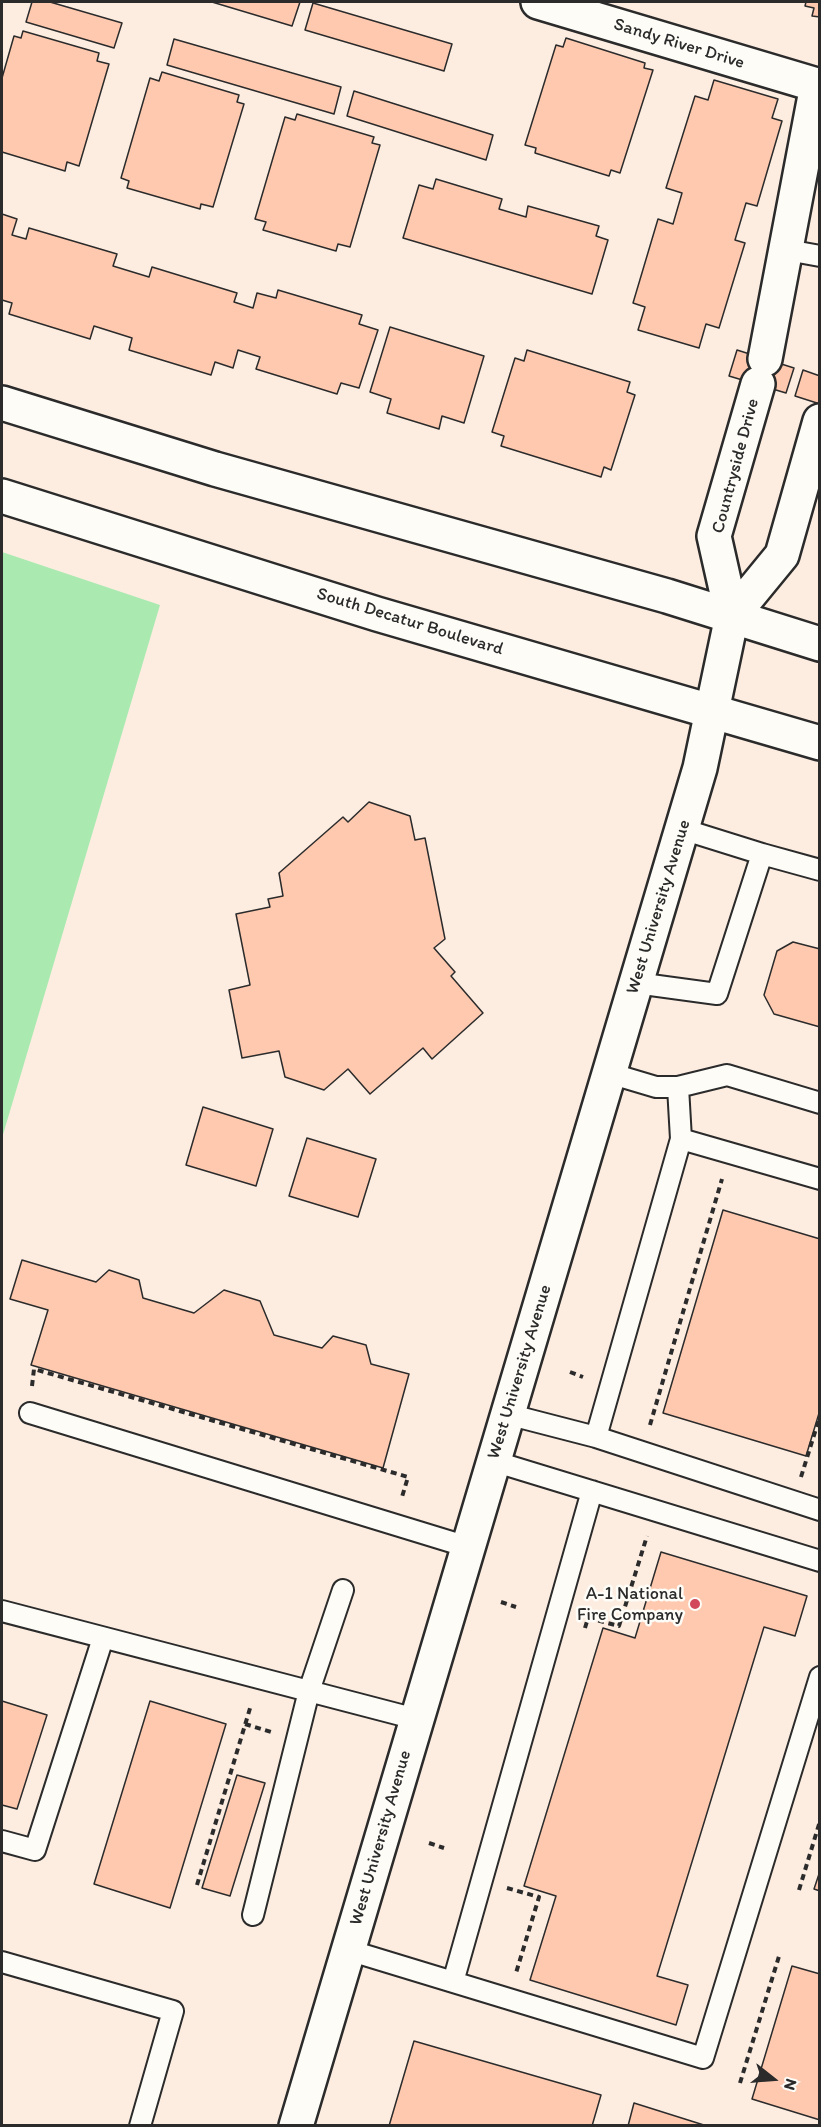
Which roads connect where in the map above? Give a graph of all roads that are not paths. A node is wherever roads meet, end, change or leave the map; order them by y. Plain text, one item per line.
1 (538, 2) edge
2 (818, 85) edge
3 (787, 250) junction
4 (819, 256) edge
5 (2, 403) edge
6 (819, 422) edge
7 (2, 496) edge
8 (732, 616) junction
9 (819, 644) edge
10 (711, 711) junction
11 (819, 743) edge
12 (682, 829) junction
13 (762, 854) junction
14 (819, 870) edge
15 (636, 983) junction
16 (609, 1073) junction
17 (678, 1087) junction
18 (819, 1103) edge
19 (681, 1139) junction
20 (819, 1179) edge
21 (30, 1413) road end
22 (507, 1414) junction
23 (596, 1437) junction
24 (493, 1461) junction
25 (592, 1491) junction
26 (819, 1510) edge
27 (468, 1547) junction
28 (819, 1561) edge
29 (343, 1590) dead end
30 (2, 1611) edge
31 (104, 1638) junction
32 (819, 1677) edge
33 (309, 1691) junction
34 (416, 1719) junction
35 (2, 1841) edge
36 (253, 1915) dead end
37 (348, 1950) junction
38 (2, 1962) edge
39 (453, 1982) junction
40 (140, 2126) edge
41 (296, 2126) edge

1 - 2 street, Sandy River Drive
2 - 3 street, Countryside Drive
3 - 4 lane
3 - 8 street, Countryside Drive
5 - 8 street
6 - 8 street
7 - 10 street, South Decatur Boulevard
8 - 9 street
8 - 10 street, West University Avenue
10 - 11 street, South Decatur Boulevard
10 - 12 street, West University Avenue
12 - 13 lane
12 - 15 street, West University Avenue
13 - 14 lane
13 - 15 lane
15 - 16 street, West University Avenue
16 - 17 lane
16 - 22 street, West University Avenue
17 - 18 lane
17 - 19 lane
19 - 20 lane
19 - 23 lane
21 - 27 lane
22 - 23 lane
22 - 24 street, West University Avenue
23 - 26 lane
24 - 25 lane
24 - 27 street, West University Avenue
25 - 28 lane
25 - 39 lane
27 - 34 street, West University Avenue
29 - 33 lane
30 - 31 lane
31 - 33 lane
31 - 35 lane
32 - 39 lane
33 - 34 lane
33 - 36 lane
34 - 37 street, West University Avenue
37 - 39 lane
37 - 41 street, West University Avenue
38 - 40 lane

